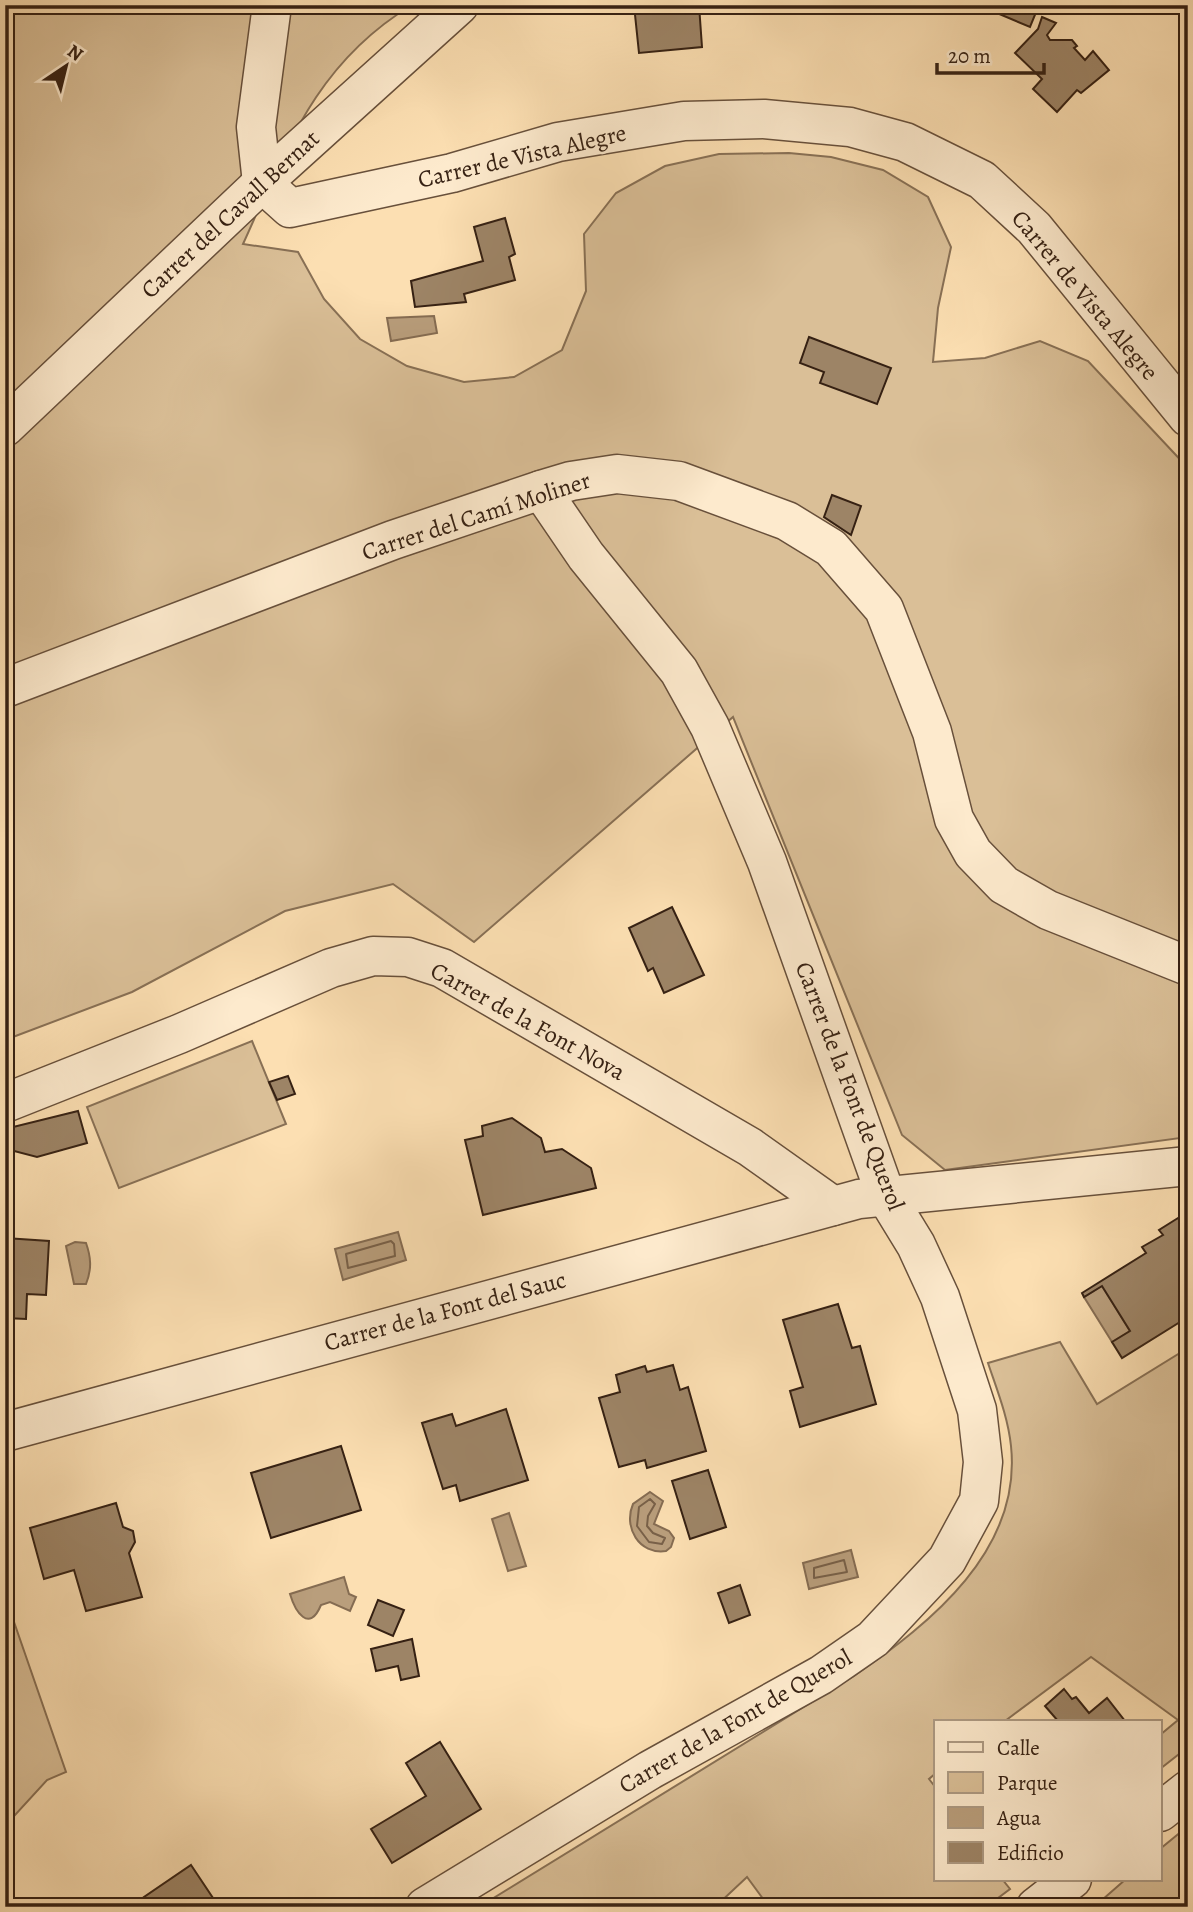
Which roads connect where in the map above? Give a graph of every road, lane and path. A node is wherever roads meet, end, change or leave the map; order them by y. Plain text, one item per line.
1 (272, 5) edge
2 (459, 5) edge
3 (262, 183) junction
4 (1188, 417) edge
5 (5, 427) edge
6 (541, 490) junction
7 (5, 688) edge
8 (1188, 966) edge
9 (5, 1103) edge
10 (1188, 1166) edge
11 (886, 1196) junction
12 (833, 1206) junction
13 (5, 1432) edge
14 (1188, 1790) edge
15 (1162, 1810) edge
16 (1069, 1881) edge
17 (425, 1907) edge
18 (1036, 1907) edge

1 - 3 street
2 - 3 street, Carrer del Cavall Bernat
3 - 4 street, Carrer de Vista Alegre
3 - 5 street, Carrer del Cavall Bernat
6 - 7 street, Carrer del Camí Moliner
6 - 8 street, Carrer del Camí Moliner
6 - 11 street, Carrer de la Font de Querol
9 - 12 street, Carrer de la Font Nova
10 - 11 street, Carrer de la Font del Sauc
11 - 12 street, Carrer de la Font del Sauc
11 - 17 street, Carrer de la Font de Querol
12 - 13 street, Carrer de la Font del Sauc
14 - 15 street
16 - 18 street

